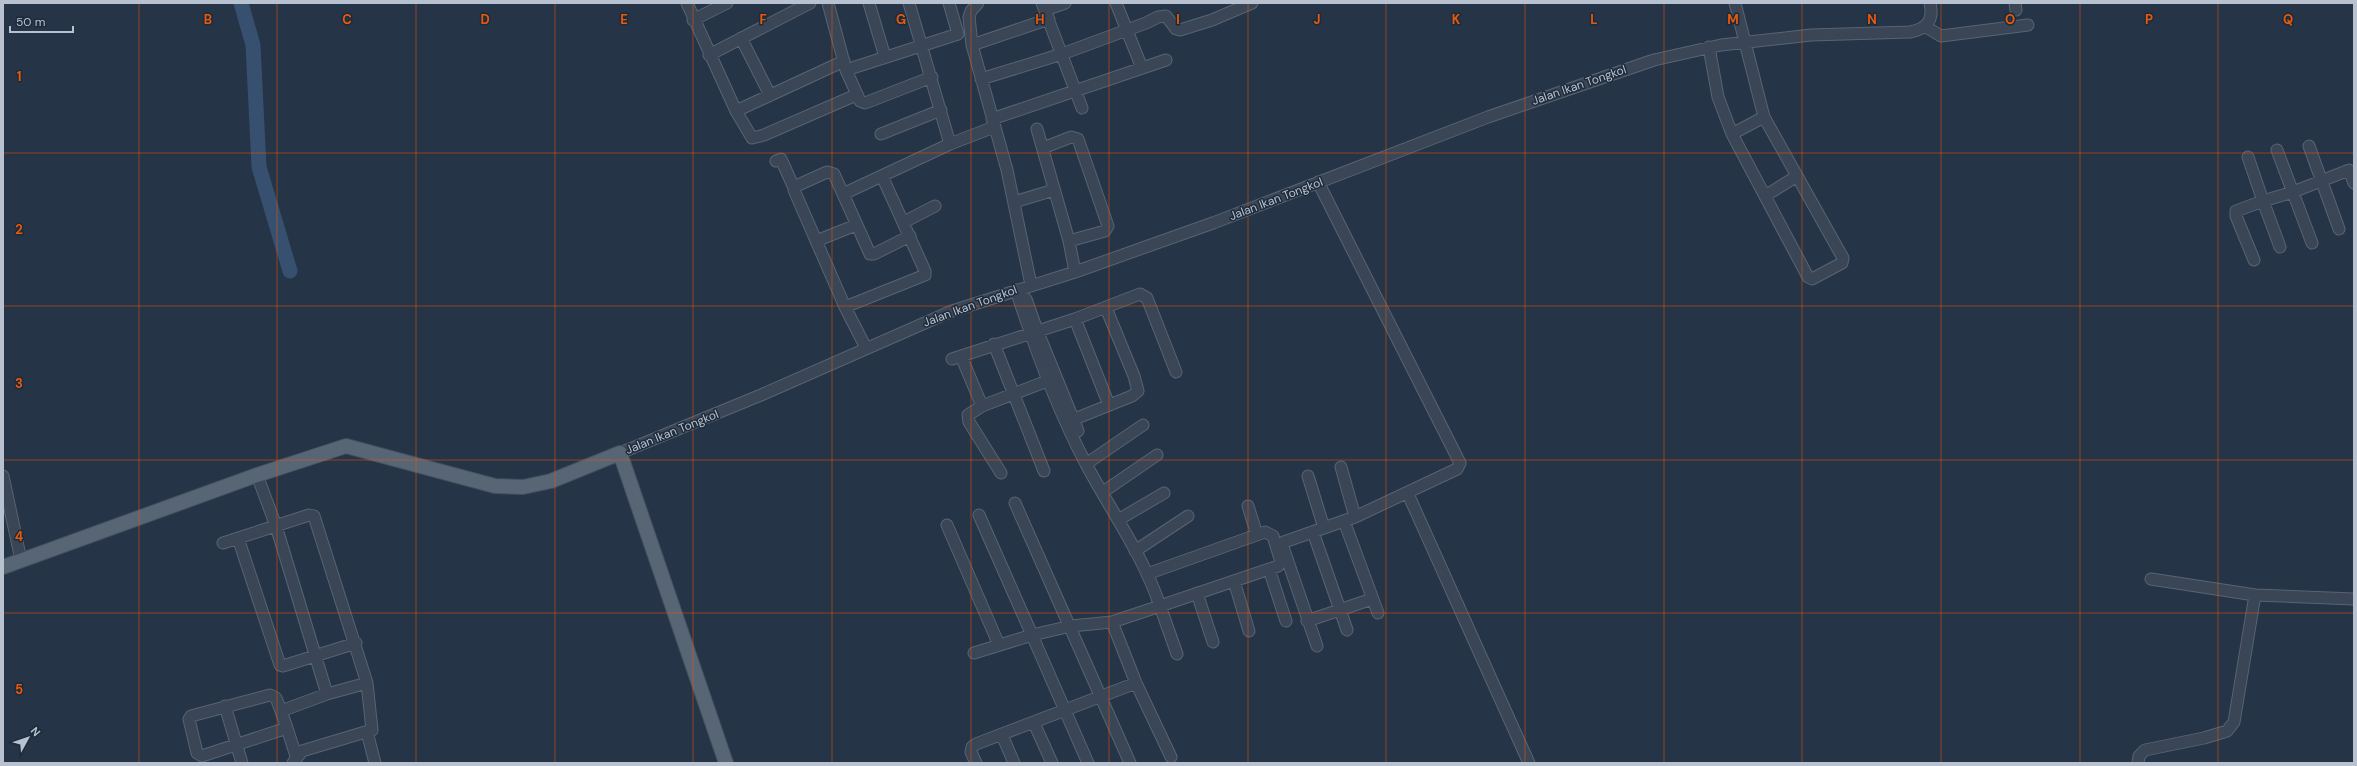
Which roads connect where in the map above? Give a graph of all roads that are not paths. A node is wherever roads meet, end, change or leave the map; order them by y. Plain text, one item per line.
1 (687, 3) edge
2 (727, 3) edge
3 (810, 3) edge
4 (828, 3) edge
5 (869, 3) edge
6 (909, 3) edge
7 (978, 3) edge
8 (1065, 3) edge
9 (1116, 3) edge
10 (1252, 3) edge
11 (1735, 3) edge
12 (1930, 3) edge
13 (951, 4) edge
14 (1239, 5) edge
15 (1046, 11) edge
16 (693, 20) junction
17 (2028, 25) dead end
18 (1926, 27) junction
19 (1126, 30) junction
20 (741, 38) junction
21 (1747, 43) junction
22 (922, 45) junction
23 (972, 45) junction
24 (1709, 47) junction
25 (1062, 54) junction
26 (709, 55) junction
27 (885, 57) junction
28 (1166, 60) dead end
29 (845, 65) junction
30 (1142, 68) junction
31 (932, 77) junction
32 (981, 79) junction
33 (1075, 90) junction
34 (770, 95) junction
35 (856, 95) junction
36 (1082, 108) dead end
37 (941, 110) junction
38 (736, 111) junction
39 (1764, 117) junction
40 (993, 123) junction
41 (1037, 130) dead end
42 (881, 134) dead end
43 (1732, 134) junction
44 (950, 144) junction
45 (2309, 146) dead end
46 (1043, 148) junction
47 (2277, 150) dead end
48 (2248, 157) dead end
49 (776, 162) dead end
50 (2351, 169) edge
51 (882, 176) junction
52 (1797, 176) junction
53 (2321, 180) junction
54 (1318, 182) junction
55 (2354, 183) edge
56 (794, 188) junction
57 (1054, 190) junction
58 (2293, 192) junction
59 (843, 194) junction
60 (1765, 196) junction
61 (2263, 201) junction
62 (1014, 202) junction
63 (934, 206) dead end
64 (904, 222) junction
65 (856, 225) junction
66 (2339, 229) dead end
67 (910, 236) junction
68 (1070, 241) junction
69 (816, 242) junction
70 (2312, 243) dead end
71 (2280, 247) dead end
72 (2254, 260) dead end
73 (1075, 272) junction
74 (1023, 288) junction
75 (845, 307) junction
76 (1106, 308) junction
77 (1074, 319) junction
78 (1033, 331) junction
79 (994, 344) junction
80 (866, 348) junction
81 (1176, 372) dead end
82 (1053, 379) junction
83 (1014, 395) junction
84 (1109, 405) junction
85 (982, 406) junction
86 (1070, 420) junction
87 (1143, 425) dead end
88 (620, 453) junction
89 (1157, 455) dead end
90 (1088, 465) junction
91 (1341, 467) dead end
92 (1044, 471) dead end
93 (1002, 474) dead end
94 (257, 475) junction
95 (3, 476) edge
96 (1308, 476) dead end
97 (1103, 492) junction
98 (1164, 493) dead end
99 (1408, 494) junction
100 (1015, 503) dead end
101 (1248, 506) dead end
102 (979, 515) dead end
103 (1188, 516) dead end
104 (1355, 517) junction
105 (1118, 520) junction
106 (1344, 521) junction
107 (947, 525) dead end
108 (276, 526) junction
109 (1324, 528) junction
110 (1313, 532) junction
111 (1257, 536) junction
112 (238, 538) junction
113 (223, 543) dead end
114 (1135, 551) junction
115 (21, 560) junction
116 (3, 567) edge
117 (1269, 569) junction
118 (1148, 574) junction
119 (2151, 579) dead end
120 (1234, 581) junction
121 (1197, 593) junction
122 (2255, 595) junction
123 (1372, 598) junction
124 (2354, 599) edge
125 (1160, 606) junction
126 (1340, 610) junction
127 (1378, 613) dead end
128 (1286, 621) dead end
129 (1307, 621) junction
130 (1112, 622) junction
131 (1071, 626) junction
132 (1347, 630) dead end
133 (1249, 631) dead end
134 (1032, 635) junction
135 (1213, 642) dead end
136 (356, 643) junction
137 (999, 645) junction
138 (1317, 646) dead end
139 (974, 653) dead end
140 (1177, 654) dead end
141 (316, 656) junction
142 (1136, 683) junction
143 (367, 684) junction
144 (327, 694) junction
145 (1101, 697) junction
146 (225, 706) junction
147 (281, 710) junction
148 (1066, 711) junction
149 (1034, 723) junction
150 (287, 728) junction
151 (367, 732) junction
152 (1002, 735) junction
153 (237, 745) junction
154 (1171, 757) dead end
155 (202, 760) edge
156 (295, 760) edge
157 (242, 763) edge
158 (375, 763) edge
159 (726, 763) edge
160 (976, 763) edge
161 (1014, 763) edge
162 (1052, 763) edge
163 (1088, 763) edge
164 (1130, 763) edge
165 (1529, 763) edge
166 (2138, 763) edge

1 - 16 street
2 - 16 street
3 - 20 street
4 - 29 street
5 - 27 street
6 - 22 street
7 - 23 street
8 - 15 street
9 - 19 street
10 - 14 street
11 - 21 street
12 - 18 street
13 - 22 street
14 - 19 street
15 - 23 street
15 - 25 street
16 - 26 street
17 - 18 street
18 - 21 street, Jalan Ikan Tongkol
19 - 25 street
19 - 30 street
20 - 26 street
20 - 34 street
21 - 24 street, Jalan Ikan Tongkol
21 - 39 street
22 - 27 street
22 - 31 street
23 - 32 street
24 - 43 street
24 - 54 street, Jalan Ikan Tongkol
25 - 32 street
25 - 33 street
26 - 38 street
27 - 29 street
28 - 30 street
29 - 34 street
29 - 35 street
30 - 33 street
31 - 35 street
31 - 37 street
32 - 40 street
33 - 36 street
33 - 40 street
34 - 38 street
35 - 38 street
37 - 42 street
37 - 44 street
39 - 43 street
39 - 52 street
40 - 44 street
40 - 62 street
41 - 46 street
43 - 60 street
44 - 51 street
45 - 53 street
46 - 57 street
46 - 68 street
47 - 58 street
48 - 61 street
49 - 56 street
50 - 53 street
50 - 55 street
51 - 59 street
51 - 64 street
52 - 60 street
52 - 60 street
53 - 58 street
53 - 66 street
54 - 73 street, Jalan Ikan Tongkol
54 - 99 street
56 - 59 street
56 - 69 street
57 - 62 street
57 - 68 street
58 - 61 street
58 - 70 street
59 - 65 street
61 - 71 street
61 - 72 street
62 - 74 street
63 - 64 street
64 - 67 street
65 - 67 street
65 - 69 street
67 - 75 street
68 - 73 street
69 - 75 street
73 - 74 street, Jalan Ikan Tongkol
74 - 78 street
74 - 80 street, Jalan Ikan Tongkol
75 - 80 street
76 - 77 street
76 - 81 street
76 - 84 street
77 - 78 street
77 - 84 street
78 - 79 street
78 - 82 street
79 - 83 street
79 - 85 street
80 - 88 street, Jalan Ikan Tongkol
82 - 83 street
82 - 86 street
83 - 85 street
83 - 92 street
84 - 86 street
85 - 93 street
86 - 90 street
87 - 90 street
88 - 94 main road
88 - 159 main road
89 - 97 street
90 - 97 street
91 - 104 street
94 - 108 street
94 - 115 main road
95 - 115 street
96 - 109 street
97 - 105 street
98 - 105 street
99 - 104 street
99 - 165 street
100 - 131 street
101 - 111 street
102 - 134 street
103 - 114 street
104 - 106 street
105 - 114 street
106 - 109 street
106 - 123 street
107 - 137 street
108 - 112 street
108 - 136 street
108 - 141 street
109 - 110 street
110 - 126 street
110 - 129 street
111 - 117 street
111 - 118 street
112 - 113 street
112 - 141 street
114 - 118 street
115 - 116 main road
117 - 120 street
117 - 128 street
118 - 125 street
119 - 122 street
120 - 121 street
120 - 133 street
121 - 125 street
121 - 135 street
122 - 124 street
122 - 166 street
123 - 126 street
123 - 127 street
125 - 130 street
125 - 140 street
126 - 129 street
126 - 132 street
129 - 138 street
130 - 131 street
130 - 142 street
131 - 134 street
131 - 145 street
134 - 137 street
134 - 148 street
136 - 141 street
136 - 143 street
137 - 139 street
141 - 144 street
142 - 145 street
142 - 154 street
143 - 144 street
143 - 151 street
144 - 147 street
145 - 148 street
145 - 164 street
146 - 147 street
146 - 153 street
146 - 155 street
147 - 150 street
148 - 149 street
148 - 163 street
149 - 152 street
149 - 162 street
150 - 153 street
150 - 156 street
151 - 156 street
151 - 158 street
152 - 160 street
152 - 161 street
153 - 155 street
153 - 157 street

